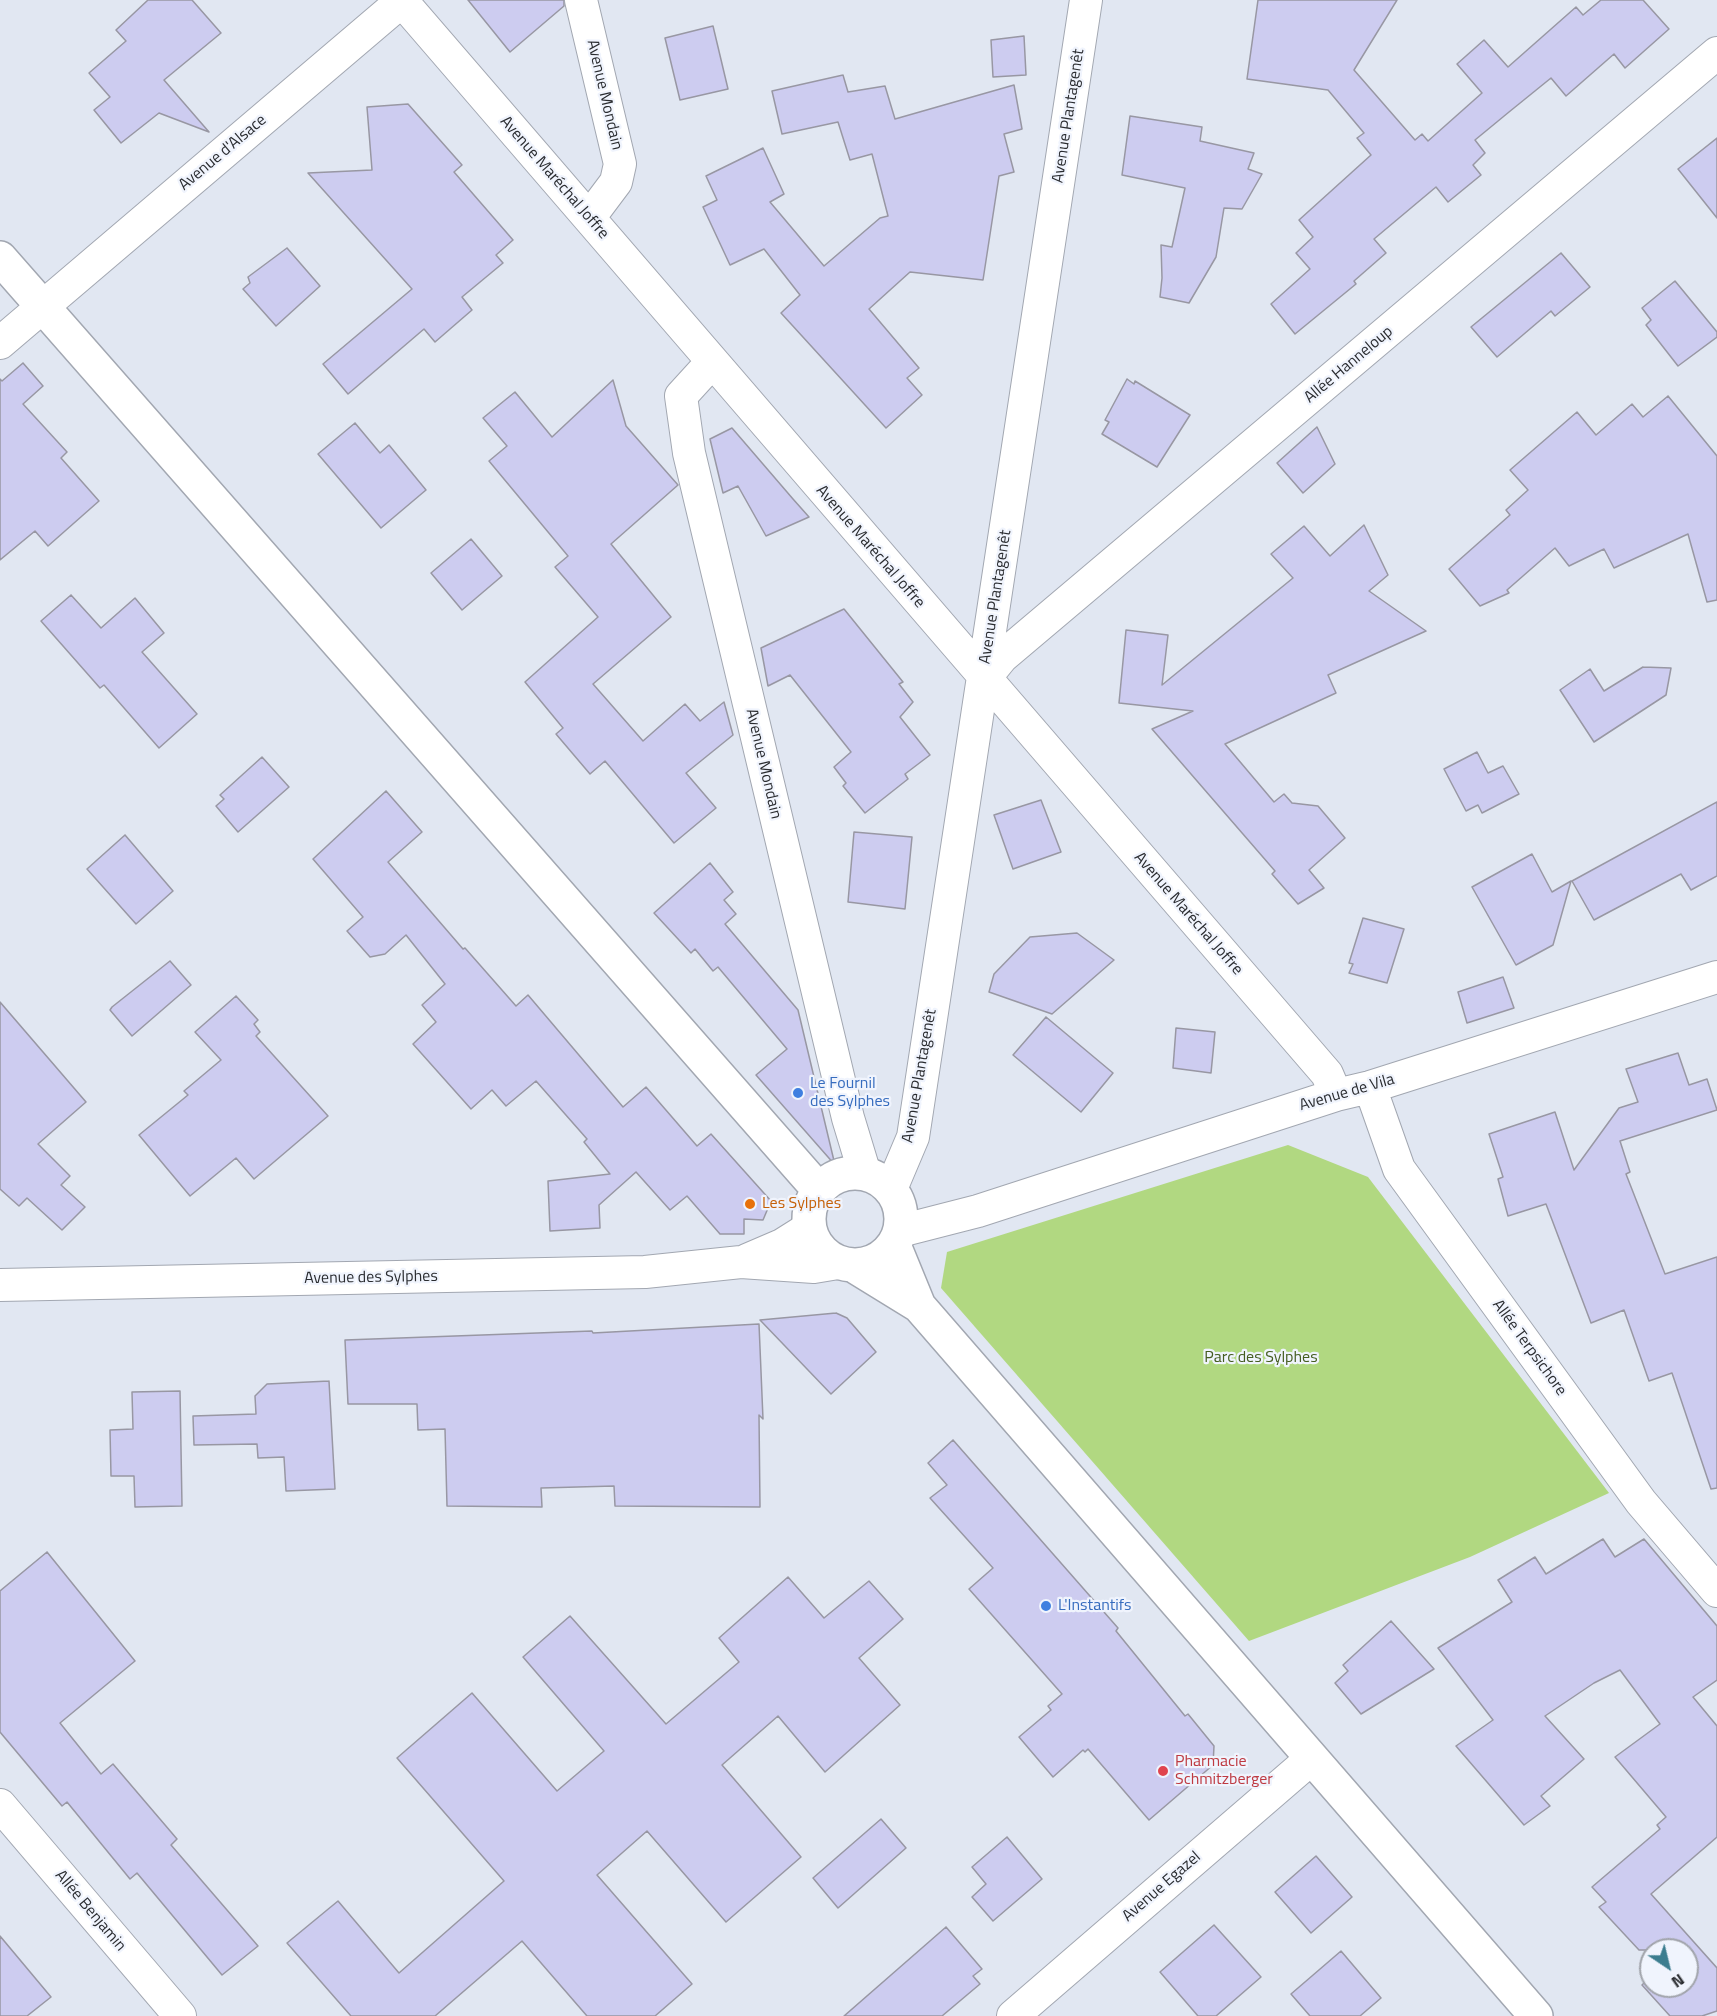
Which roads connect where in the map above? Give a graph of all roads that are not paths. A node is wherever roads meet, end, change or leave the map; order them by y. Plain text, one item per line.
1 (402, 0) edge
2 (581, 0) edge
3 (1086, 0) edge
4 (1717, 53) edge
5 (589, 218) junction
6 (0, 258) edge
7 (42, 306) junction
8 (0, 343) edge
9 (712, 362) junction
10 (984, 679) junction
11 (1717, 977) edge
12 (1371, 1087) junction
13 (1336, 1095) junction
14 (819, 1190) junction
15 (889, 1208) junction
16 (808, 1228) junction
17 (741, 1262) junction
18 (846, 1264) junction
19 (0, 1285) edge
20 (919, 1306) junction
21 (1717, 1591) edge
22 (1311, 1759) junction
23 (0, 1805) edge
24 (180, 2016) edge
25 (1013, 2016) edge
26 (1536, 2016) edge

1 - 5 street, Avenue Maréchal Joffre
1 - 7 street, Avenue d'Alsace
2 - 5 street, Avenue Mondain
3 - 10 street, Avenue Plantagenêt
4 - 10 street, Allée Hanneloup
5 - 9 street, Avenue Maréchal Joffre
6 - 7 street
7 - 8 street, Avenue d'Alsace
7 - 14 street
9 - 10 street, Avenue Maréchal Joffre
9 - 15 street, Avenue Mondain
10 - 13 street, Avenue Maréchal Joffre
10 - 15 street, Avenue Plantagenêt
11 - 12 street, Avenue de Vila
12 - 13 street, Avenue de Vila
12 - 21 street, Allée Terpsichore
13 - 15 street, Avenue de Vila
14 - 15 street
14 - 16 street
15 - 18 street
15 - 20 street
16 - 17 street, Avenue des Sylphes
16 - 18 street
17 - 18 street, Avenue des Sylphes
17 - 19 street, Avenue des Sylphes
18 - 20 street
20 - 22 street
22 - 25 street, Avenue Egazel
22 - 26 street
23 - 24 street, Allée Benjamin

